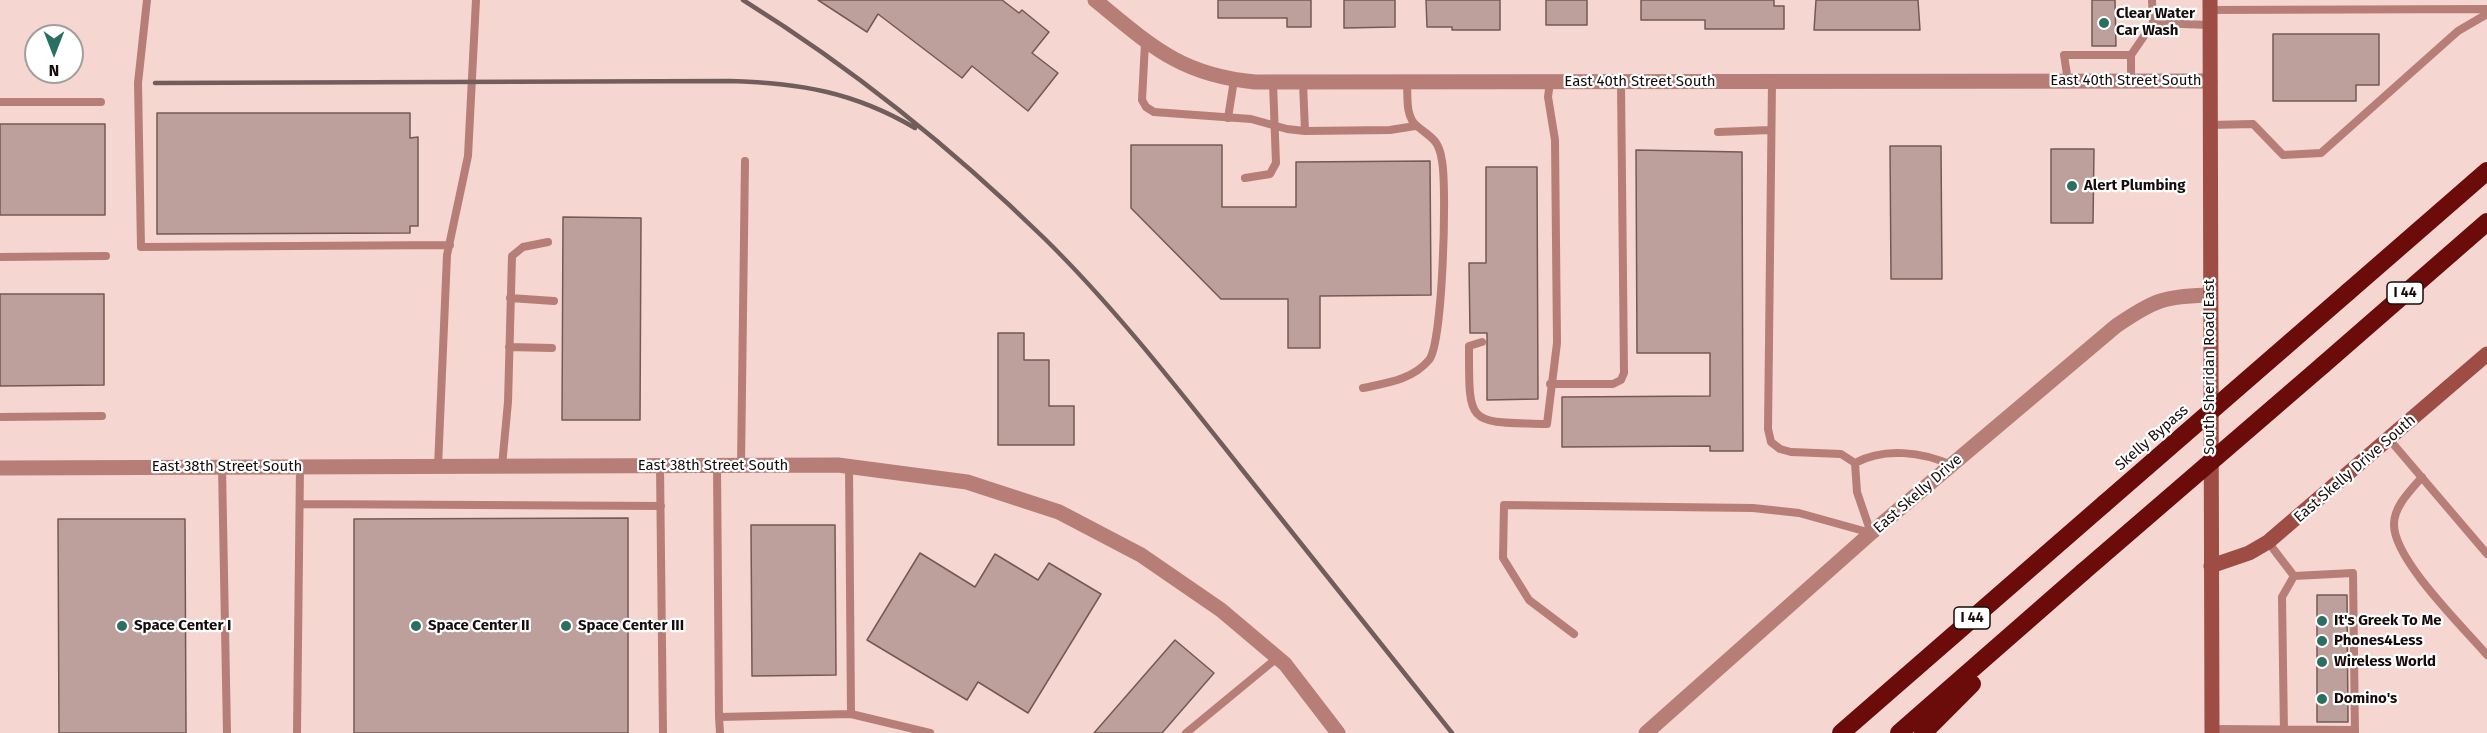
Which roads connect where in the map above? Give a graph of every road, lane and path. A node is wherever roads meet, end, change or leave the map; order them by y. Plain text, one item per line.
1 (147, 0) edge
2 (476, 0) edge
3 (1095, 0) edge
4 (2152, 0) edge
5 (2487, 11) edge
6 (2210, 12) edge
7 (2152, 23) junction
8 (1145, 43) junction
9 (2130, 55) junction
10 (1234, 80) junction
11 (2068, 81) junction
12 (2131, 81) junction
13 (2210, 81) junction
14 (1550, 82) junction
15 (1772, 82) junction
16 (1273, 83) junction
17 (1304, 83) junction
18 (1407, 83) junction
19 (1621, 83) junction
20 (0, 102) edge
21 (101, 102) dead end
22 (1228, 118) junction
23 (2210, 125) junction
24 (1277, 126) junction
25 (1415, 126) junction
26 (1771, 130) junction
27 (1305, 131) junction
28 (1718, 132) dead end
29 (745, 161) dead end
30 (2487, 171) edge
31 (1245, 178) dead end
32 (2487, 222) edge
33 (548, 242) dead end
34 (450, 245) junction
35 (106, 256) dead end
36 (0, 257) edge
37 (2210, 295) junction
38 (510, 298) junction
39 (554, 301) dead end
40 (1482, 342) dead end
41 (509, 347) junction
42 (552, 348) dead end
43 (2487, 354) edge
44 (1550, 384) junction
45 (1363, 388) dead end
46 (102, 416) dead end
47 (0, 417) edge
48 (2389, 440) junction
49 (1855, 463) junction
50 (1951, 465) junction
51 (502, 466) junction
52 (660, 466) junction
53 (717, 466) junction
54 (741, 466) junction
55 (222, 467) junction
56 (300, 467) junction
57 (438, 467) junction
58 (849, 467) junction
59 (0, 468) edge
60 (2422, 477) junction
61 (300, 504) junction
62 (661, 506) junction
63 (1871, 533) junction
64 (2268, 542) junction
65 (2487, 554) edge
66 (2211, 566) junction
67 (2083, 572) junction
68 (2294, 576) junction
69 (1574, 634) dead end
70 (2487, 655) edge
71 (1277, 658) junction
72 (851, 714) junction
73 (719, 717) junction
74 (2212, 731) edge
75 (2284, 731) edge
76 (2355, 732) edge
77 (227, 733) edge
78 (297, 733) edge
79 (663, 733) edge
80 (720, 733) edge
81 (930, 733) edge
82 (1186, 733) edge
83 (1338, 733) edge
84 (1646, 733) edge
85 (1841, 733) edge
86 (1899, 733) edge
87 (1923, 733) edge

1 - 34 lane
2 - 34 lane
3 - 8 street, East 40th Street South
4 - 7 lane
5 - 6 lane
5 - 23 lane
6 - 7 lane
6 - 13 main road, South Sheridan Road East
7 - 9 lane
8 - 10 street, East 40th Street South
8 - 22 lane
9 - 11 lane
9 - 12 lane
10 - 16 street, East 40th Street South
10 - 22 lane
11 - 12 street, East 40th Street South
11 - 15 street, East 40th Street South
12 - 13 street, East 40th Street South
13 - 23 main road, South Sheridan Road East
14 - 18 street, East 40th Street South
14 - 19 street, East 40th Street South
14 - 44 lane
15 - 19 street, East 40th Street South
15 - 26 lane
16 - 17 street, East 40th Street South
16 - 24 lane
17 - 18 street, East 40th Street South
17 - 27 lane
18 - 25 lane
19 - 44 lane
20 - 21 lane
22 - 24 lane
23 - 37 main road, South Sheridan Road East
24 - 27 lane
24 - 31 lane
25 - 27 lane
25 - 45 lane
26 - 28 lane
26 - 49 lane
29 - 54 lane
30 - 85 highway, Skelly Bypass / I 44, bridge
32 - 67 highway, I 44, bridge
33 - 38 lane
34 - 57 lane
35 - 36 lane
37 - 50 street, East Skelly Drive
37 - 66 main road, South Sheridan Road East
38 - 39 lane
38 - 41 lane
40 - 44 lane
41 - 42 lane
41 - 51 lane
43 - 48 main road, East Skelly Drive South
46 - 47 lane
48 - 60 lane
48 - 64 main road, East Skelly Drive South
49 - 50 lane
49 - 63 lane
50 - 63 street, East Skelly Drive
51 - 52 street, East 38th Street South
51 - 57 street, East 38th Street South
52 - 53 street, East 38th Street South
52 - 62 lane
53 - 54 street, East 38th Street South
53 - 73 lane
54 - 58 street, East 38th Street South
55 - 56 street, East 38th Street South
55 - 59 street, East 38th Street South
55 - 77 lane
56 - 57 street, East 38th Street South
56 - 61 lane
58 - 71 street, East 38th Street South
58 - 72 lane
60 - 65 lane
60 - 70 lane
61 - 62 lane
61 - 78 lane
62 - 79 lane
63 - 69 lane
63 - 84 street, East Skelly Drive
64 - 66 main road, East Skelly Drive South
64 - 68 lane
66 - 74 main road, South Sheridan Road East
67 - 86 highway, I 44
67 - 87 highway
68 - 75 lane
68 - 76 lane
71 - 82 lane
71 - 83 street, East 38th Street South
72 - 73 lane
72 - 81 lane
73 - 80 lane
74 - 75 lane
75 - 76 lane

